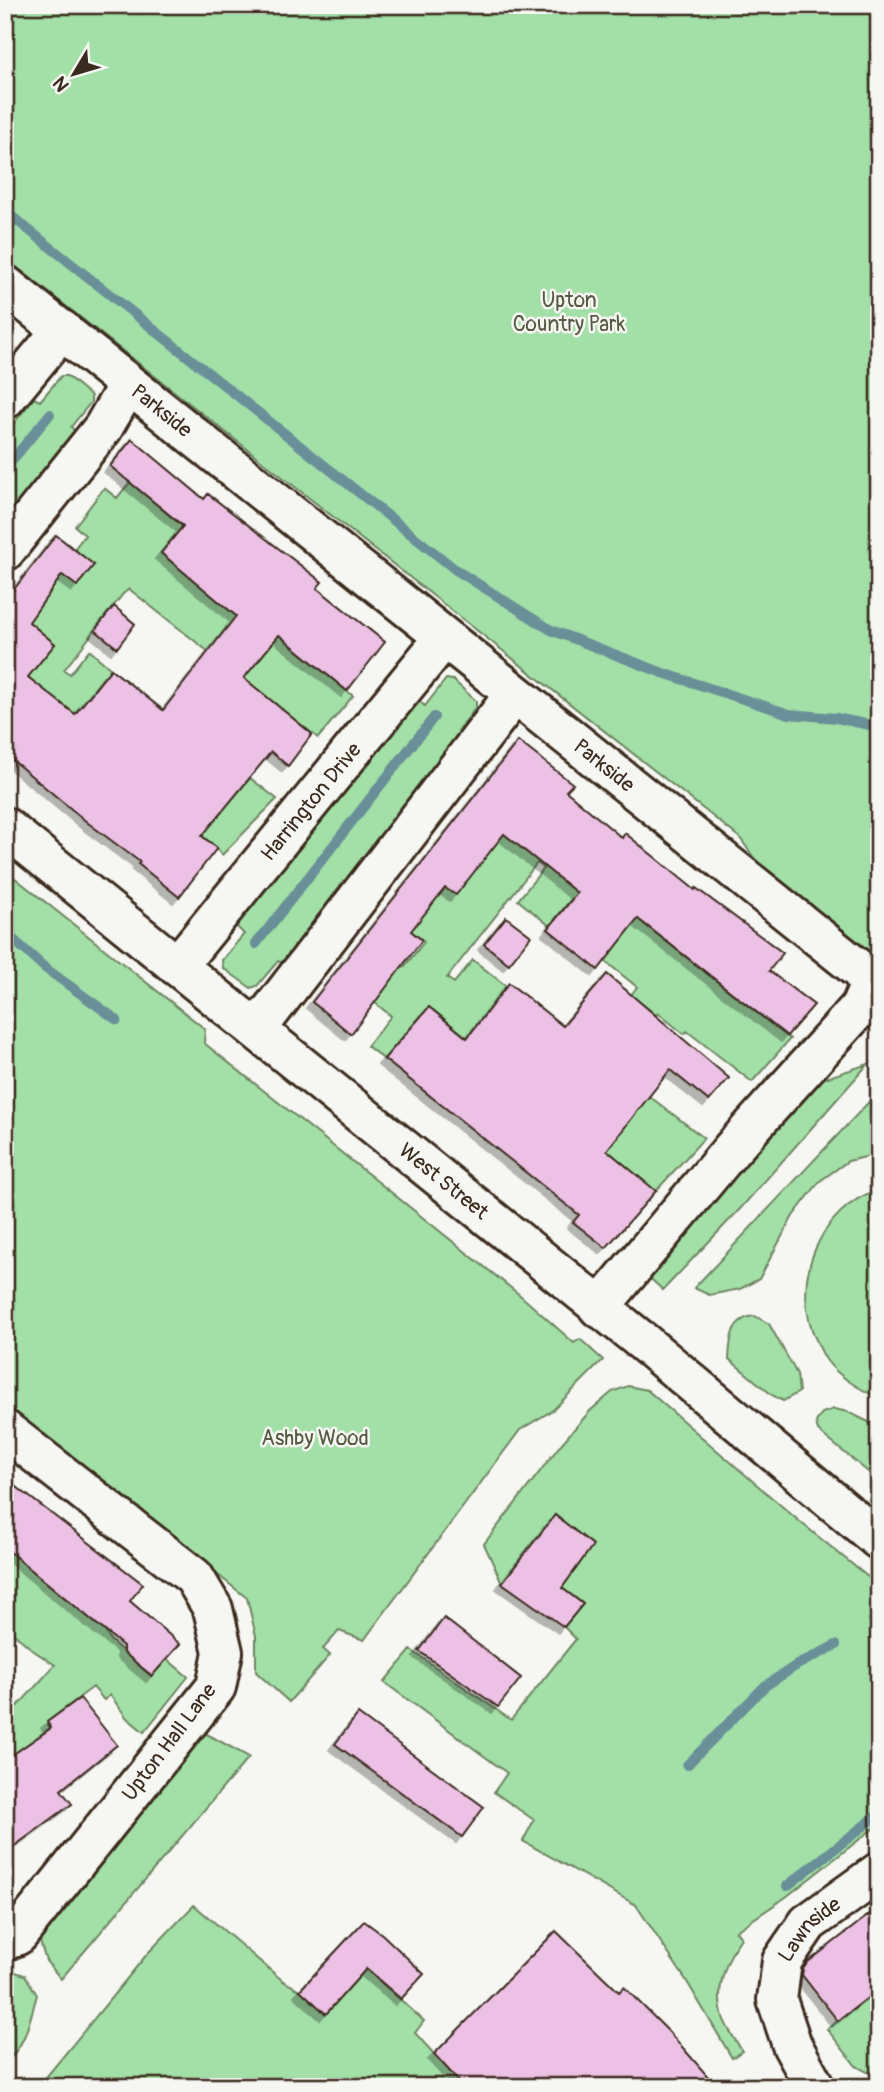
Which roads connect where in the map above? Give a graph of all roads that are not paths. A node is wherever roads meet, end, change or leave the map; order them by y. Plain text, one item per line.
1 (5, 285) edge
2 (62, 330) junction
3 (128, 385) junction
4 (5, 398) edge
5 (5, 551) edge
6 (444, 638) junction
7 (514, 695) junction
8 (5, 827) edge
9 (177, 966) junction
10 (257, 1029) junction
11 (599, 1308) junction
12 (5, 1430) edge
13 (879, 1540) edge
14 (879, 1872) edge
15 (5, 1941) edge
16 (815, 2087) edge

1 - 2 street, Parkside
2 - 3 street, Parkside
2 - 4 street
3 - 5 street
3 - 6 street, Parkside
6 - 7 street, Parkside
6 - 9 street, Harrington Drive
7 - 10 street
7 - 11 street, Parkside
8 - 9 street, West Street
9 - 10 street, West Street
10 - 11 street, West Street
11 - 13 street, West Street
12 - 15 street, Upton Hall Lane
14 - 16 street, Lawnside

